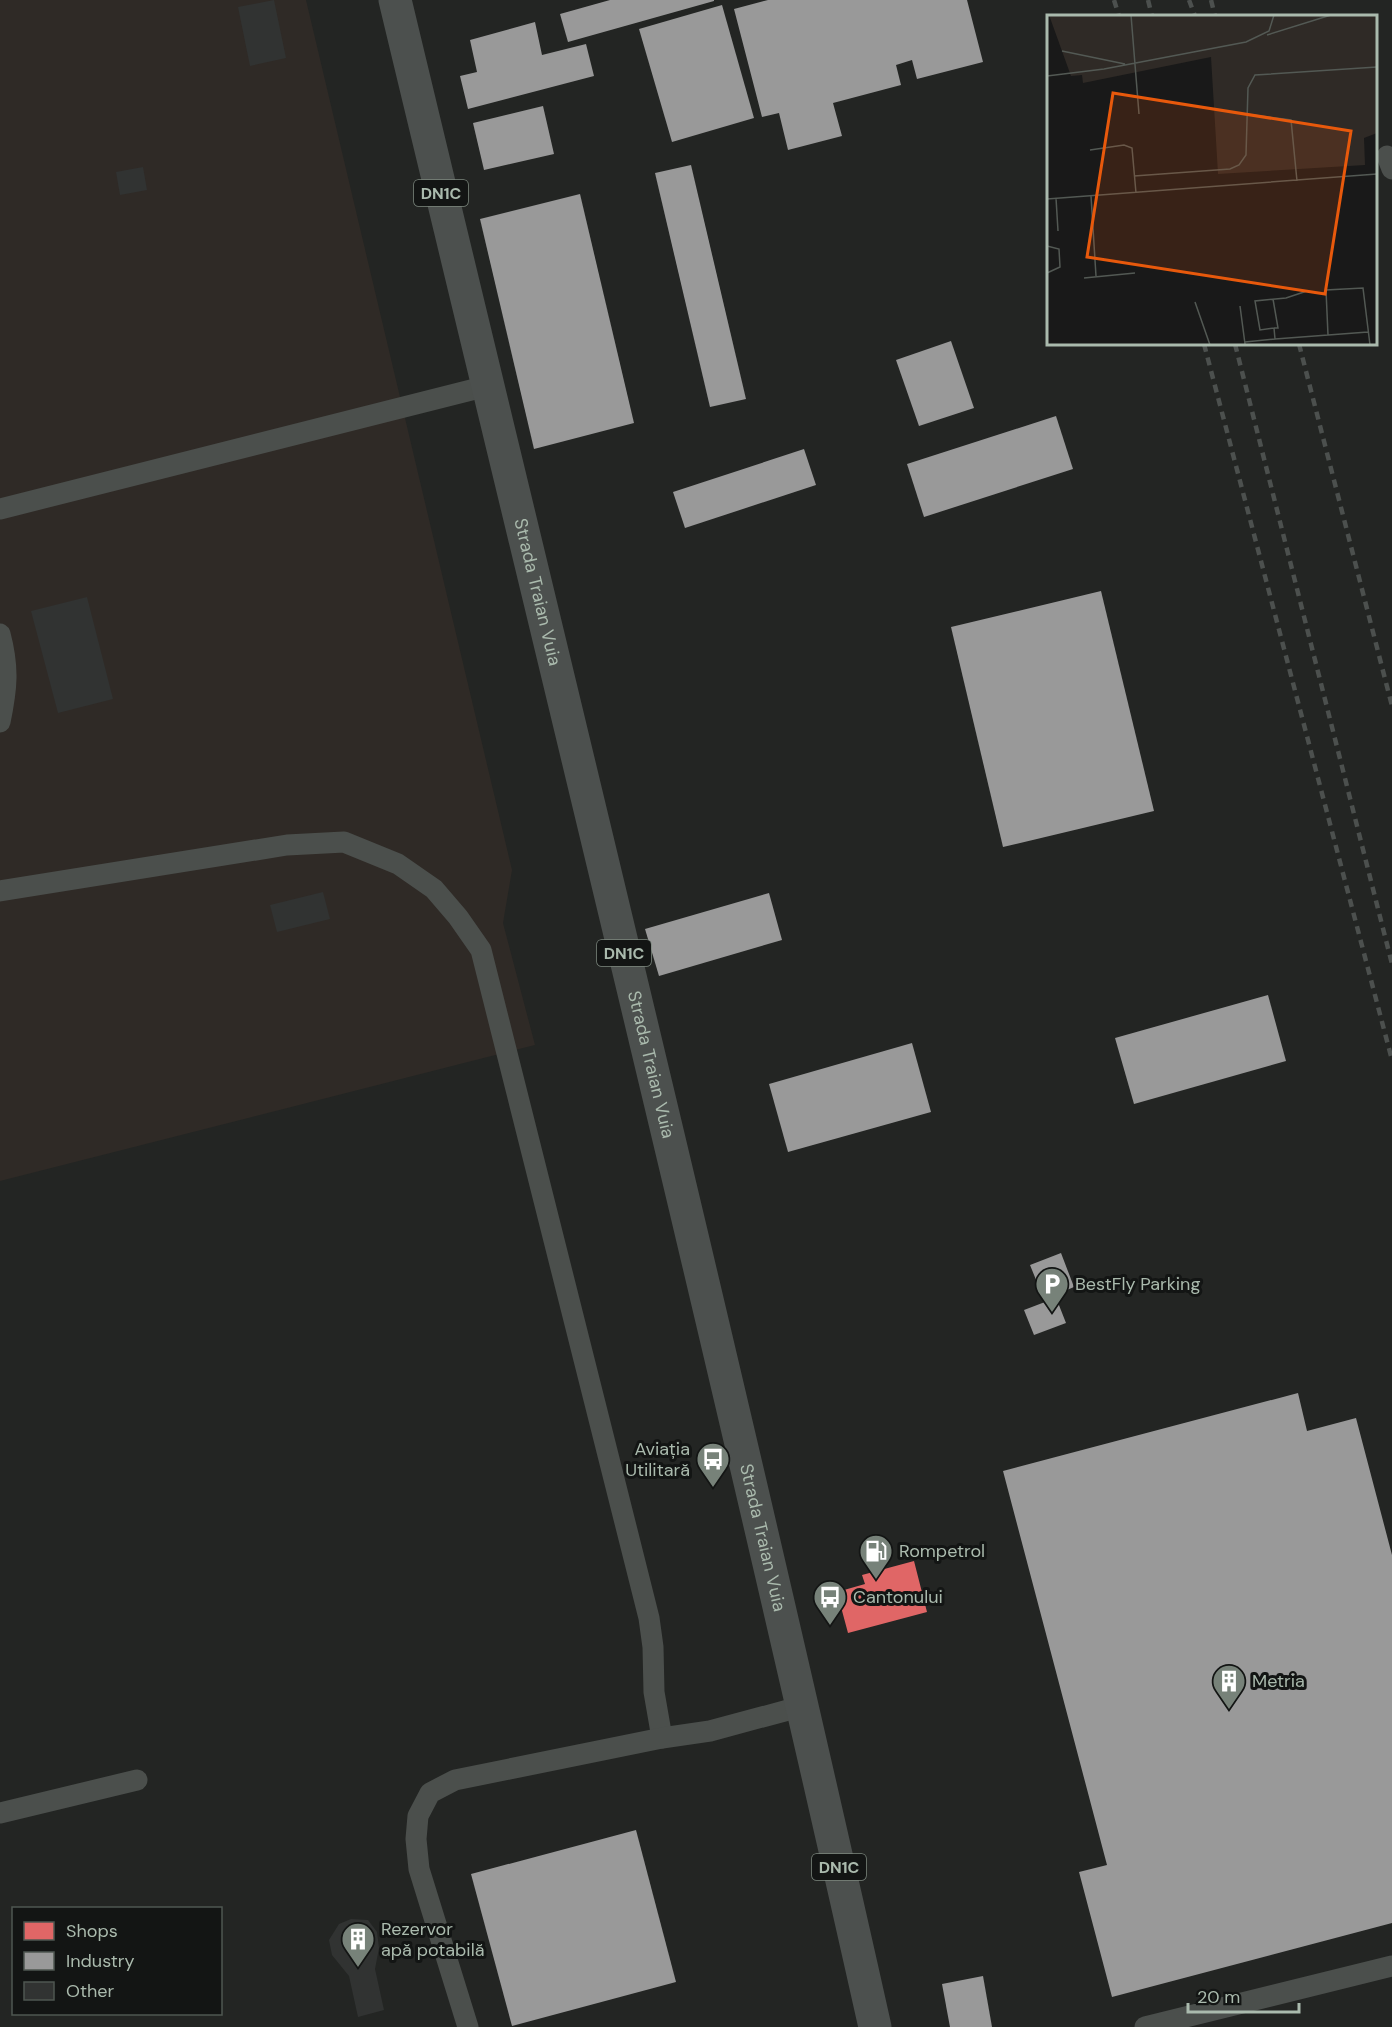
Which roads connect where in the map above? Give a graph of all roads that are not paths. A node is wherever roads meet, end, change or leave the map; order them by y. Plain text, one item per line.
1 (395, 0) edge
2 (488, 386) junction
3 (0, 508) edge
4 (0, 634) edge
5 (0, 722) edge
6 (0, 890) edge
7 (803, 1706) junction
8 (662, 1738) junction
9 (137, 1780) dead end
10 (0, 1813) edge
11 (1392, 1966) edge
12 (468, 2027) edge
13 (875, 2027) edge
14 (1145, 2027) edge

1 - 2 main road, Strada Traian Vuia / DN1C
2 - 3 lane
2 - 7 main road, Strada Traian Vuia / DN1C
4 - 5 lane
6 - 8 lane
7 - 8 lane
7 - 13 main road, Strada Traian Vuia / DN1C
8 - 12 lane
9 - 10 lane
11 - 14 lane

